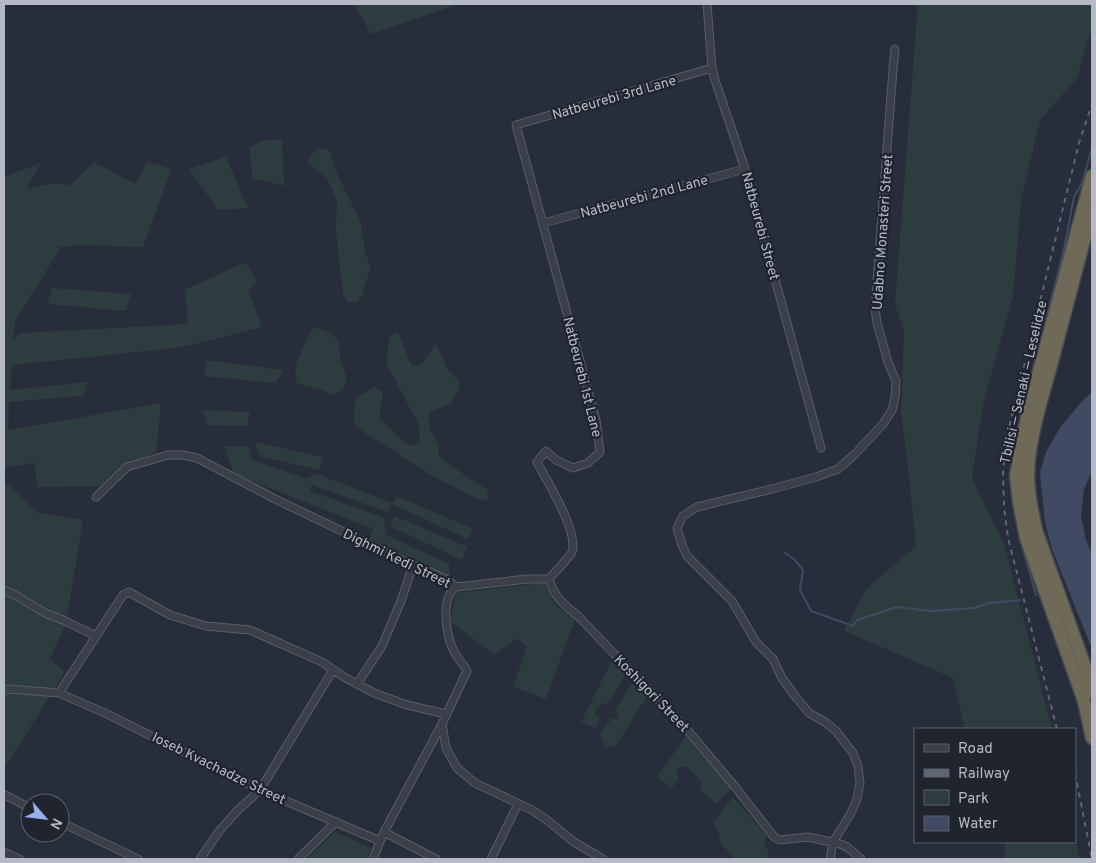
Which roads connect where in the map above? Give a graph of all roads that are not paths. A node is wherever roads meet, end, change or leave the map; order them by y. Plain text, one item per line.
1 (706, 4) edge
2 (895, 49) dead end
3 (712, 68) junction
4 (516, 125) joint
5 (745, 169) junction
6 (1092, 176) edge
7 (1092, 210) edge
8 (543, 223) junction
9 (821, 448) dead end
10 (96, 497) dead end
11 (413, 565) junction
12 (549, 579) junction
13 (456, 587) junction
14 (4, 590) edge
15 (96, 636) junction
16 (333, 670) junction
17 (357, 684) junction
18 (4, 691) edge
19 (1092, 692) edge
20 (59, 693) junction
21 (446, 714) junction
22 (442, 724) junction
23 (1092, 738) edge
24 (260, 790) junction
25 (5, 795) dead end
26 (20, 803) edge
27 (518, 804) junction
28 (336, 822) junction
29 (70, 827) edge
30 (384, 832) junction
31 (380, 841) junction
32 (833, 842) junction
33 (4, 852) edge
34 (20, 859) edge
35 (138, 859) edge
36 (200, 859) edge
37 (298, 859) edge
38 (373, 859) edge
39 (436, 859) edge
40 (491, 859) edge
41 (603, 859) edge
42 (830, 859) edge
43 (862, 859) edge

1 - 3 street, Natbeurebi Street
2 - 32 street, Udabno Monasteri Street
3 - 4 street, Natbeurebi 3rd Lane
3 - 5 street, Natbeurebi Street
4 - 8 street, Natbeurebi 1st Lane
5 - 8 street, Natbeurebi 2nd Lane
5 - 9 street, Natbeurebi Street
6 - 23 highway, Tbilisi — Senaki — Leselidze
7 - 19 highway, Tbilisi — Senaki — Leselidze
8 - 12 street, Natbeurebi 1st Lane
10 - 11 street, Dighmi Kedi Street
11 - 13 street, Dighmi Kedi Street
11 - 17 street
12 - 13 street
12 - 32 street, Koshigori Street
13 - 21 street, Dighmi Kedi Street
14 - 15 street
15 - 16 street
15 - 20 street
16 - 17 street
16 - 24 street
17 - 21 street
18 - 20 street, Ioseb Kvachadze Street
20 - 24 street, Ioseb Kvachadze Street
21 - 22 street, Dighmi Kedi Street
22 - 27 street
22 - 30 street, Dighmi Kedi Street
24 - 28 street, Ioseb Kvachadze Street
24 - 36 street
25 - 26 street
27 - 40 street
27 - 41 street
28 - 31 street, Ioseb Kvachadze Street
28 - 37 street
29 - 35 street
30 - 31 street, Dighmi Kedi Street
30 - 39 street
31 - 38 street, Dighmi Kedi Street
32 - 42 street, Udabno Monasteri Street
32 - 43 street, Koshigori Street
33 - 34 street

